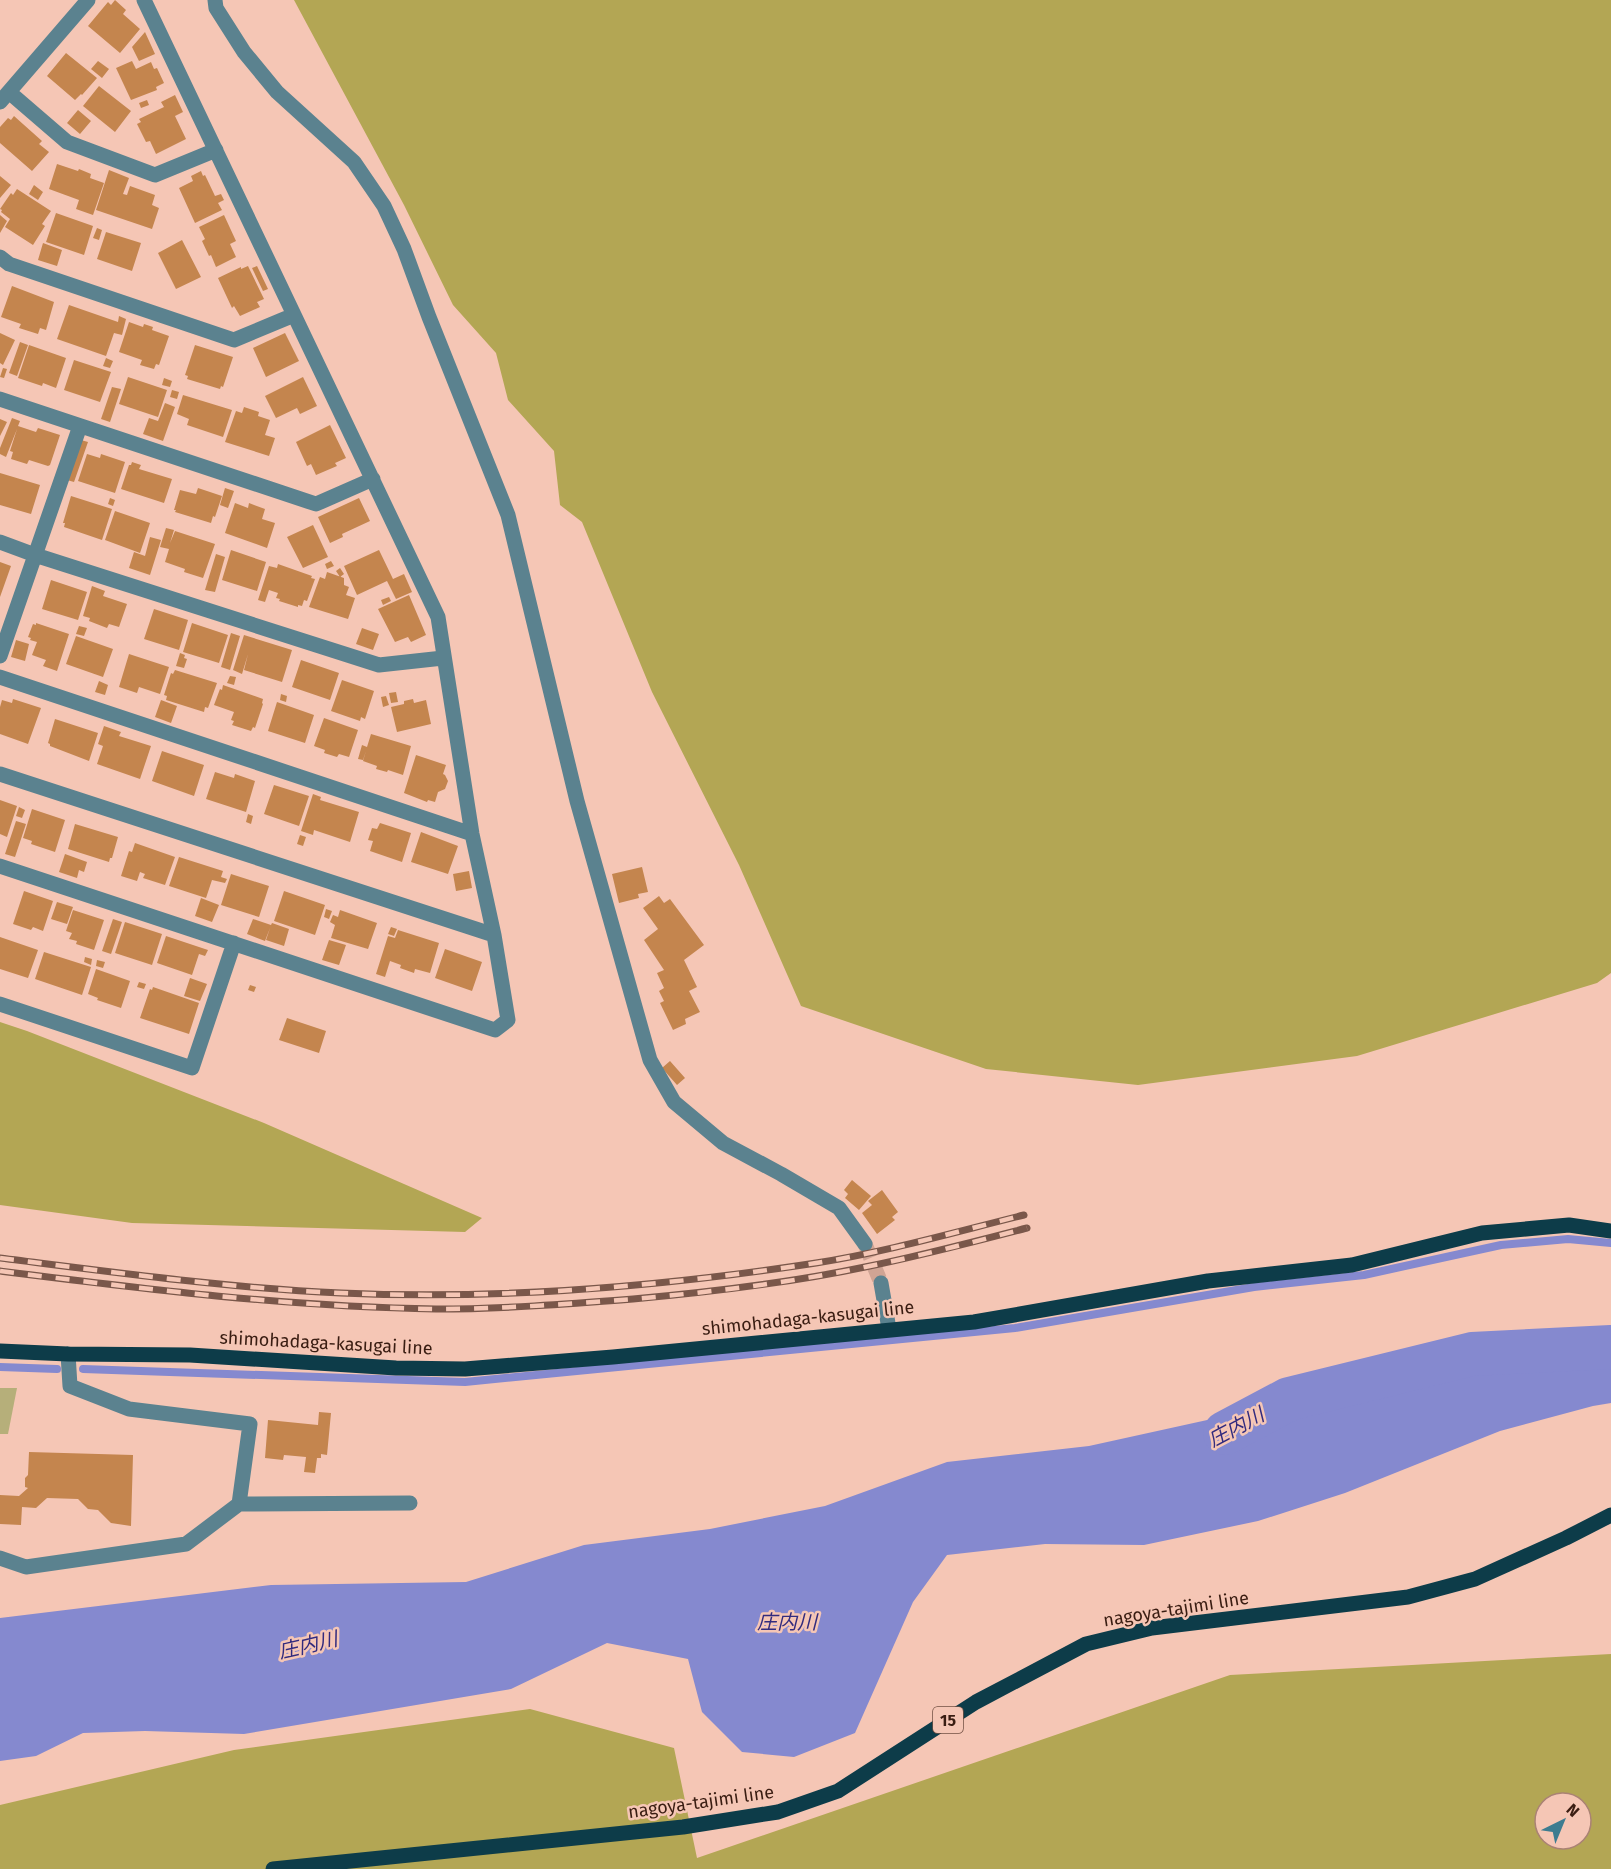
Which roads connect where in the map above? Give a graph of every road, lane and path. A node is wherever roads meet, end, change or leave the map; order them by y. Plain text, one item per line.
1 (88, 0) edge
2 (144, 0) edge
3 (215, 0) edge
4 (4, 97) edge
5 (216, 150) junction
6 (0, 257) edge
7 (294, 315) junction
8 (0, 399) edge
9 (80, 426) junction
10 (373, 479) junction
11 (0, 542) edge
12 (35, 555) junction
13 (0, 656) edge
14 (443, 658) junction
15 (0, 677) edge
16 (0, 774) edge
17 (472, 834) junction
18 (0, 866) edge
19 (494, 935) junction
20 (234, 943) junction
21 (0, 1004) edge
22 (1611, 1231) edge
23 (865, 1244) tunnel mouth
24 (881, 1283) tunnel mouth
25 (889, 1329) junction
26 (0, 1351) edge
27 (68, 1354) junction
28 (410, 1503) dead end
29 (239, 1504) junction
30 (1611, 1515) edge
31 (0, 1558) edge
32 (273, 1869) edge

1 - 4 street
2 - 5 street
3 - 23 street
4 - 5 street
5 - 7 street
6 - 7 street
7 - 10 street
8 - 9 street
9 - 10 street
9 - 12 street
10 - 14 street
11 - 12 street
12 - 13 street
12 - 14 street
14 - 17 street
15 - 17 street
16 - 19 street
17 - 19 street
18 - 20 street
19 - 20 street
20 - 21 street
22 - 25 main road, shimohadaga-kasugai line
24 - 25 street
25 - 27 main road, shimohadaga-kasugai line
26 - 27 main road, shimohadaga-kasugai line
27 - 29 street
28 - 29 street
29 - 31 street
30 - 32 main road, nagoya-tajimi line / 15

